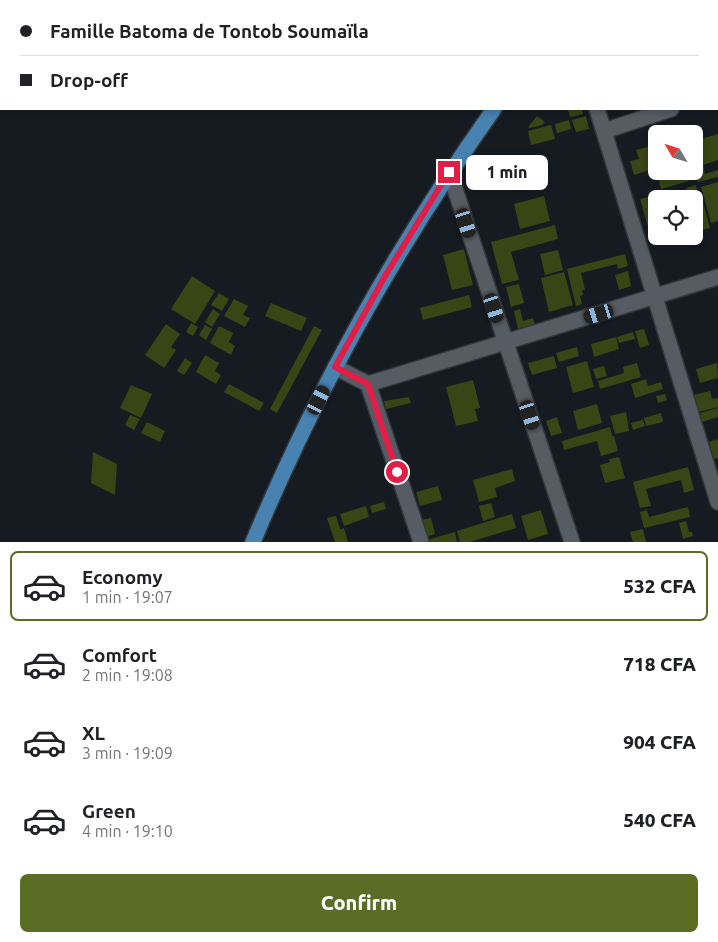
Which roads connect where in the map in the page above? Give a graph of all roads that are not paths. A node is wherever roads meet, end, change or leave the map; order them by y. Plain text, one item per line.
1 (493, 110) edge
2 (597, 110) edge
3 (668, 110) edge
4 (604, 131) junction
5 (449, 172) junction
6 (718, 277) edge
7 (655, 296) junction
8 (506, 342) junction
9 (335, 367) junction
10 (368, 384) junction
11 (718, 502) edge
12 (253, 542) edge
13 (420, 542) edge
14 (572, 542) edge

1 - 5 main road
2 - 4 street
3 - 4 street
4 - 7 street
5 - 8 street
5 - 9 main road
6 - 7 street
7 - 8 street
7 - 11 street
8 - 10 street
8 - 14 street
9 - 10 street
9 - 12 main road
10 - 13 street

